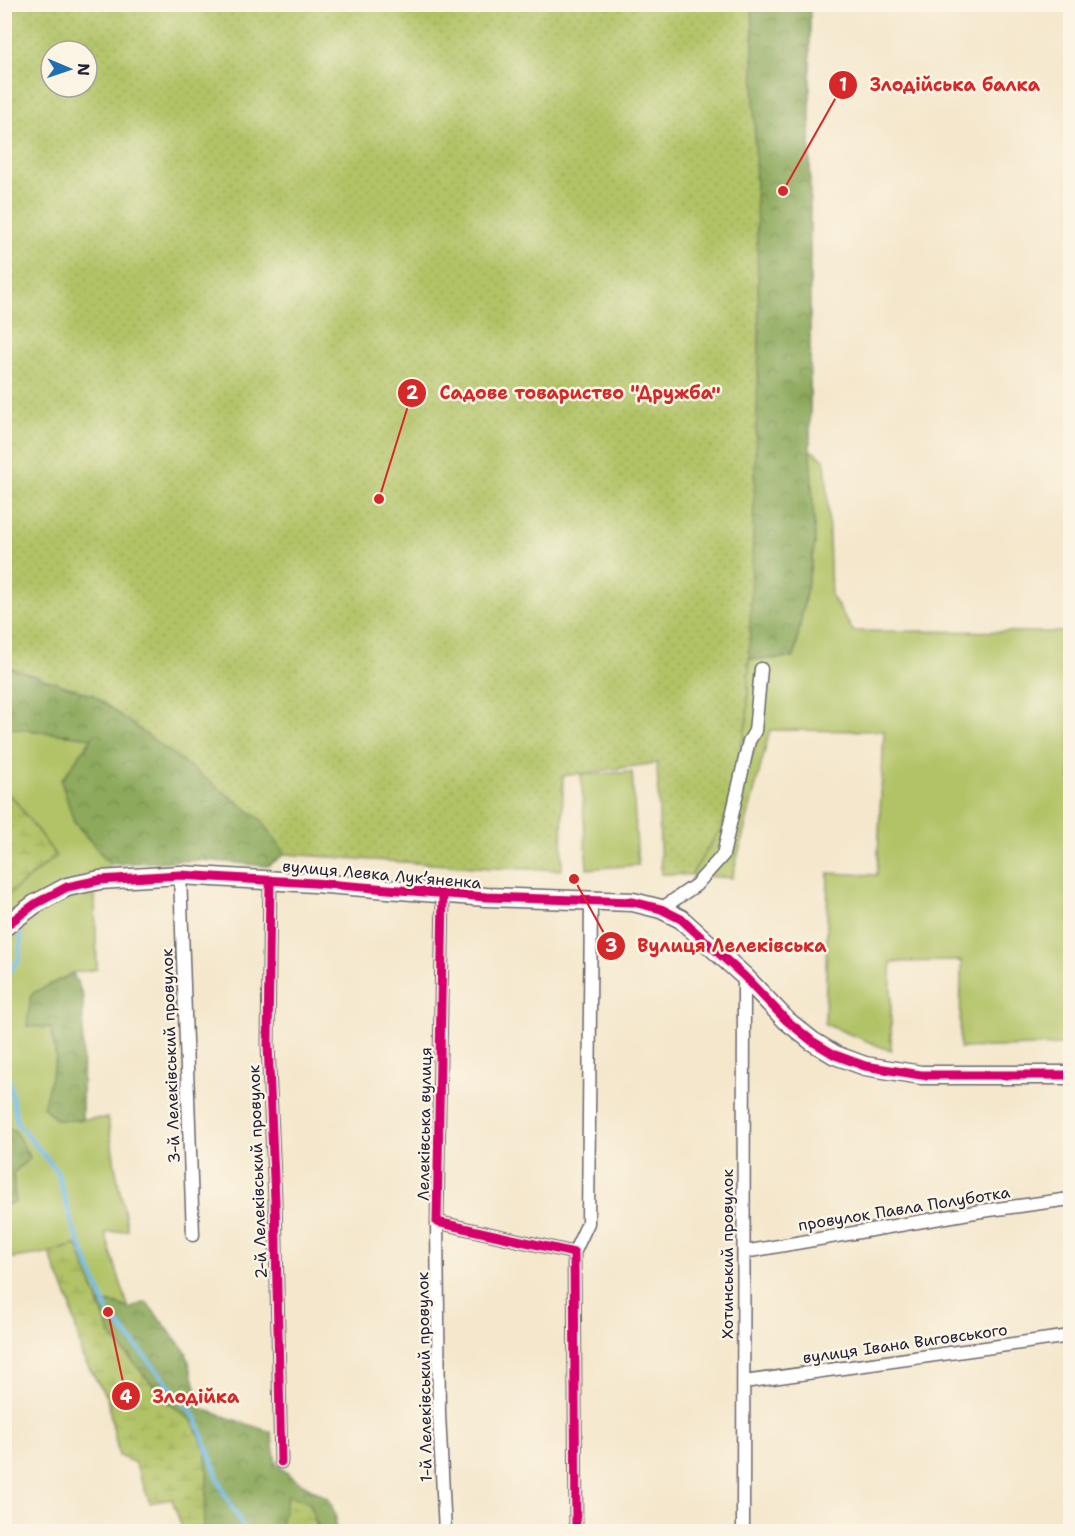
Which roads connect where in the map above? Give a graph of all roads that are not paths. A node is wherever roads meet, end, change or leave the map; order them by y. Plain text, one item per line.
1 (761, 669) dead end
2 (180, 875) junction
3 (270, 880) junction
4 (443, 895) junction
5 (591, 901) junction
6 (661, 909) junction
7 (4, 927) edge
8 (744, 976) junction
9 (1071, 1074) edge
10 (1071, 1199) edge
11 (437, 1222) junction
12 (193, 1235) dead end
13 (744, 1252) junction
14 (574, 1253) junction
15 (1071, 1336) edge
16 (744, 1382) junction
17 (281, 1462) dead end
18 (445, 1532) edge
19 (576, 1532) edge
20 (743, 1532) edge

1 - 6 street
2 - 3 street, вулиця Левка Лукʼяненка
2 - 7 street, вулиця Левка Лукʼяненка
2 - 12 street, 3-й Лелеківський провулок
3 - 4 street, вулиця Левка Лукʼяненка
3 - 17 street, 2-й Лелеківський провулок
4 - 5 street, вулиця Левка Лукʼяненка
4 - 11 street, Лелеківська вулиця
5 - 6 street, вулиця Левка Лукʼяненка
5 - 14 street
6 - 8 street, вулиця Левка Лукʼяненка
8 - 9 street, вулиця Левка Лукʼяненка
8 - 13 street, Хотинський провулок
10 - 13 street, провулок Павла Полуботка
11 - 14 street, Лелеківська вулиця
11 - 18 street, 1-й Лелеківський провулок
13 - 16 street, Хотинський провулок
14 - 19 street
15 - 16 street, вулиця Івана Виговського
16 - 20 street, Хотинський провулок

